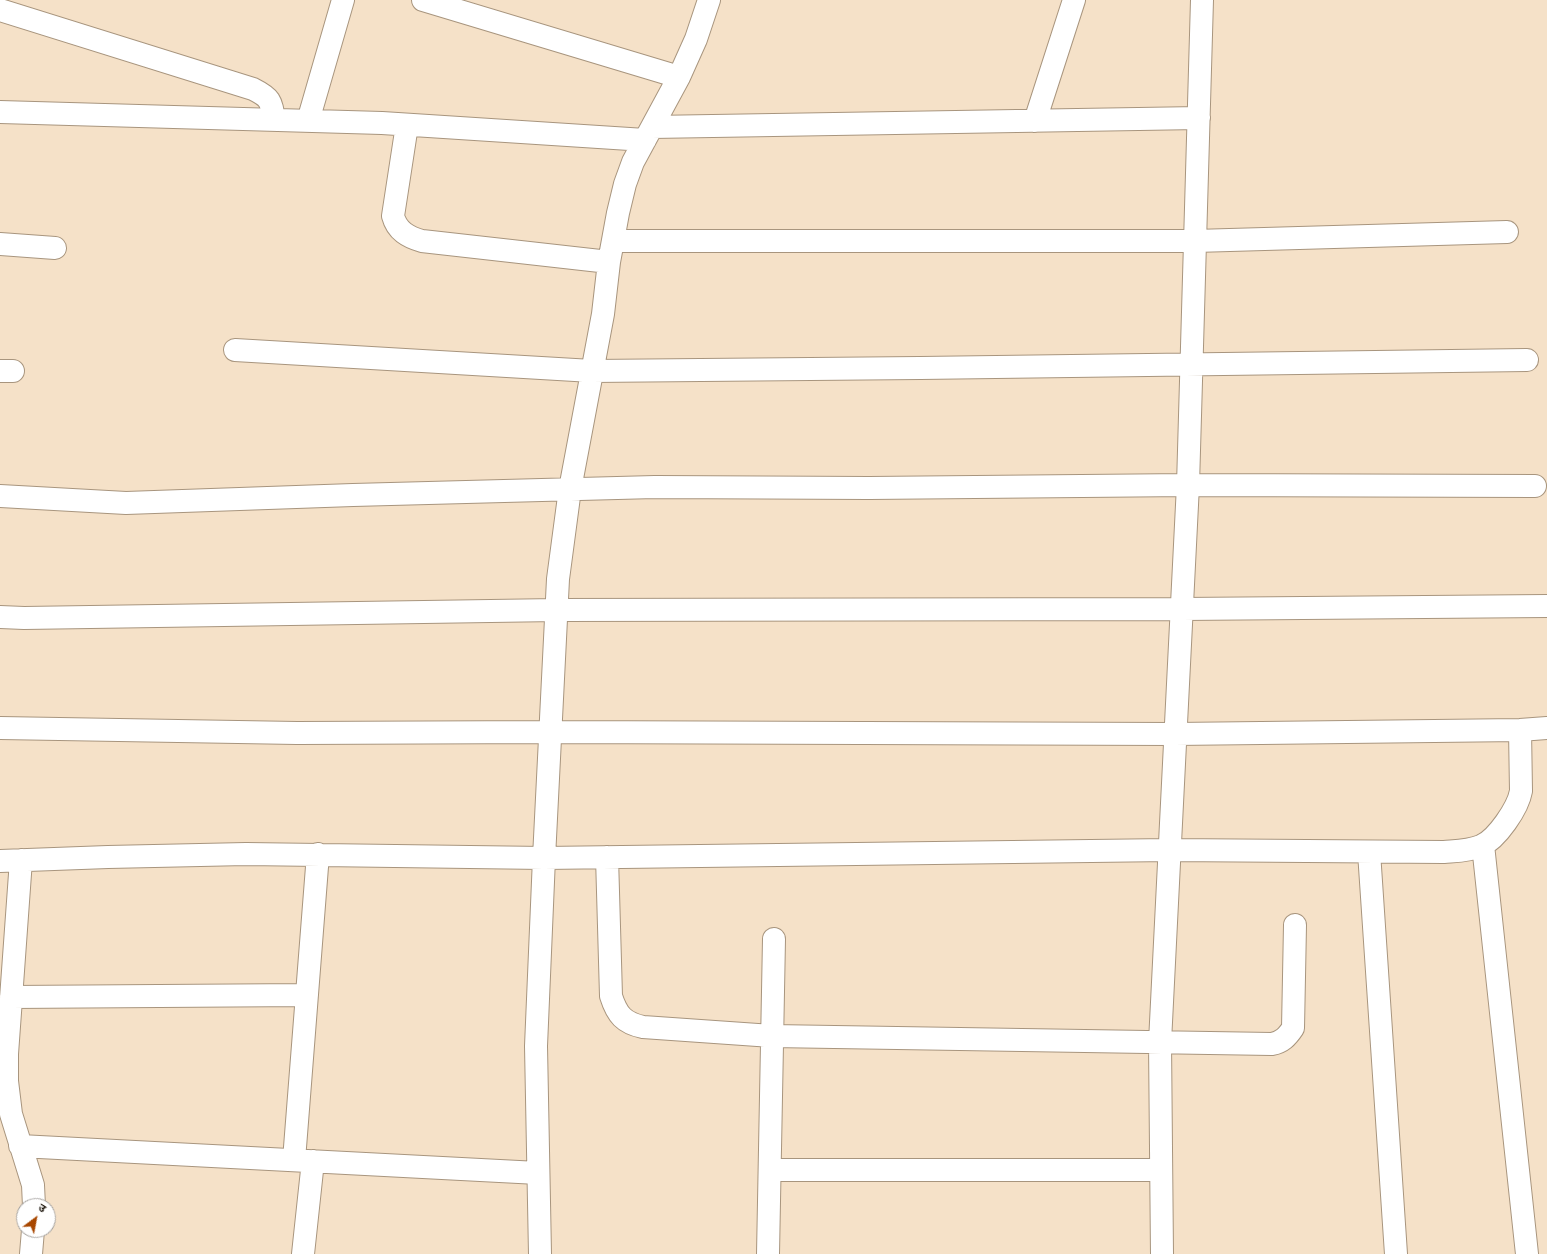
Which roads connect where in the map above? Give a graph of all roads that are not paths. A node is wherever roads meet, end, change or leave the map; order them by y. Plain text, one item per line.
1 (343, 0) edge
2 (423, 0) edge
3 (709, 0) edge
4 (1074, 0) edge
5 (1202, 0) edge
6 (0, 10) edge
7 (680, 77) junction
8 (0, 112) edge
9 (1199, 118) junction
10 (274, 120) junction
11 (308, 121) junction
12 (1035, 121) junction
13 (407, 125) junction
14 (648, 133) junction
15 (1507, 232) dead end
16 (614, 241) junction
17 (1196, 241) junction
18 (0, 244) edge
19 (55, 248) dead end
20 (609, 262) junction
21 (235, 350) dead end
22 (1527, 360) dead end
23 (1191, 365) junction
24 (592, 371) junction
25 (1188, 485) junction
26 (1535, 486) dead end
27 (570, 490) junction
28 (0, 496) edge
29 (1547, 606) edge
30 (1182, 609) junction
31 (557, 610) junction
32 (0, 617) edge
33 (0, 728) edge
34 (1547, 728) edge
35 (1520, 730) junction
36 (550, 732) junction
37 (1175, 734) junction
38 (1482, 845) junction
39 (1169, 850) junction
40 (1369, 852) junction
41 (318, 854) junction
42 (608, 857) junction
43 (544, 858) junction
44 (21, 860) junction
45 (0, 861) edge
46 (1295, 925) dead end
47 (774, 939) dead end
48 (307, 995) junction
49 (11, 997) junction
50 (772, 1036) junction
51 (1160, 1042) junction
52 (20, 1146) junction
53 (303, 1161) junction
54 (770, 1170) junction
55 (1161, 1170) junction
56 (538, 1173) junction
57 (34, 1198) edge
58 (32, 1238) edge
59 (31, 1254) edge
60 (303, 1254) edge
61 (540, 1254) edge
62 (768, 1254) edge
63 (1162, 1254) edge
64 (1396, 1254) edge
65 (1527, 1254) edge

1 - 11 street
2 - 7 street
3 - 7 street
4 - 12 street
5 - 9 street
6 - 10 street
7 - 14 street
8 - 10 street
9 - 12 street
9 - 17 street
10 - 11 street
11 - 13 street
12 - 14 street
13 - 14 street
13 - 20 street
14 - 16 street
15 - 17 street
16 - 17 street
16 - 20 street
17 - 23 street
18 - 19 street
20 - 24 street
21 - 24 street
22 - 23 street
23 - 24 street
23 - 25 street
24 - 27 street
25 - 26 street
25 - 27 street
25 - 30 street
27 - 28 street
27 - 31 street
29 - 30 street
30 - 31 street
30 - 37 street
31 - 32 street
31 - 36 street
33 - 36 street
34 - 35 street
35 - 37 street
35 - 38 street
36 - 37 street
36 - 43 street
37 - 39 street
38 - 40 street
38 - 65 street
39 - 40 street
39 - 42 street
39 - 51 street
40 - 64 street
41 - 43 street
41 - 44 street
41 - 48 street
42 - 43 street
42 - 50 street
43 - 56 street
44 - 45 street
44 - 49 street
46 - 51 street
47 - 50 street
48 - 49 street
48 - 53 street
49 - 52 street
50 - 51 street
50 - 54 street
51 - 55 street
52 - 53 street
52 - 57 street
53 - 56 street
53 - 60 street
54 - 55 street
54 - 62 street
55 - 63 street
56 - 61 street
58 - 59 street

